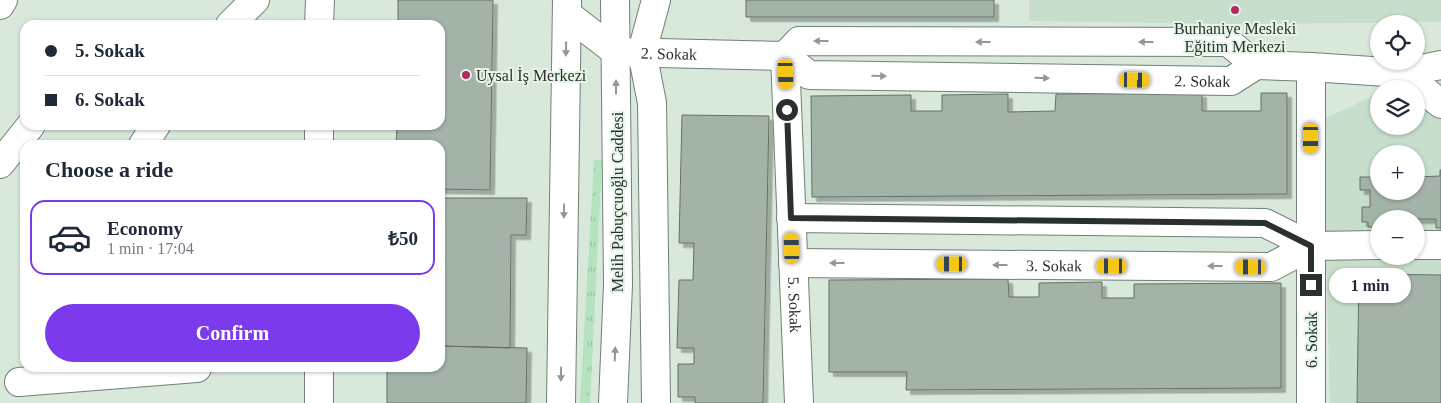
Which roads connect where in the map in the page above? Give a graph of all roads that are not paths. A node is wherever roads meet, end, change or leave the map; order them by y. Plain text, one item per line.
1 (4, 0) edge
2 (255, 0) edge
3 (320, 0) edge
4 (615, 0) edge
5 (656, 0) edge
6 (0, 5) edge
7 (567, 7) edge
8 (235, 20) edge
9 (320, 20) edge
10 (629, 52) junction
11 (785, 56) junction
12 (1256, 65) junction
13 (1441, 65) edge
14 (1311, 67) junction
15 (1402, 73) junction
16 (1441, 104) edge
17 (27, 130) edge
18 (0, 164) edge
19 (791, 218) junction
20 (1441, 244) edge
21 (1370, 245) edge
22 (1425, 245) edge
23 (1311, 246) junction
24 (793, 263) junction
25 (146, 372) edge
26 (319, 372) edge
27 (18, 382) dead end
28 (318, 403) edge
29 (561, 403) edge
30 (613, 403) edge
31 (656, 403) edge
32 (799, 403) edge
33 (1311, 403) edge

1 - 6 street
2 - 8 street
3 - 9 street
4 - 10 street, Melih Pabuçcuoğlu Caddesi
5 - 10 street
7 - 10 street
7 -> 29 street
10 - 11 street, 2. Sokak
30 -> 10 street, Melih Pabuçcuoğlu Caddesi
10 - 31 street, Melih Pabuçcuoğlu Caddesi
11 -> 12 street, 2. Sokak
12 -> 11 street, 2. Sokak
11 - 19 street, 5. Sokak
12 - 14 street
13 - 15 street
14 - 15 street
14 - 23 street, 6. Sokak
15 - 16 street
17 - 18 street
19 - 23 street, 3. Sokak
19 - 24 street, 5. Sokak
20 - 22 street
21 - 23 street, 3. Sokak
23 -> 24 street, 3. Sokak
23 - 33 street, 6. Sokak
24 - 32 street, 5. Sokak
25 - 27 street
26 - 28 street

